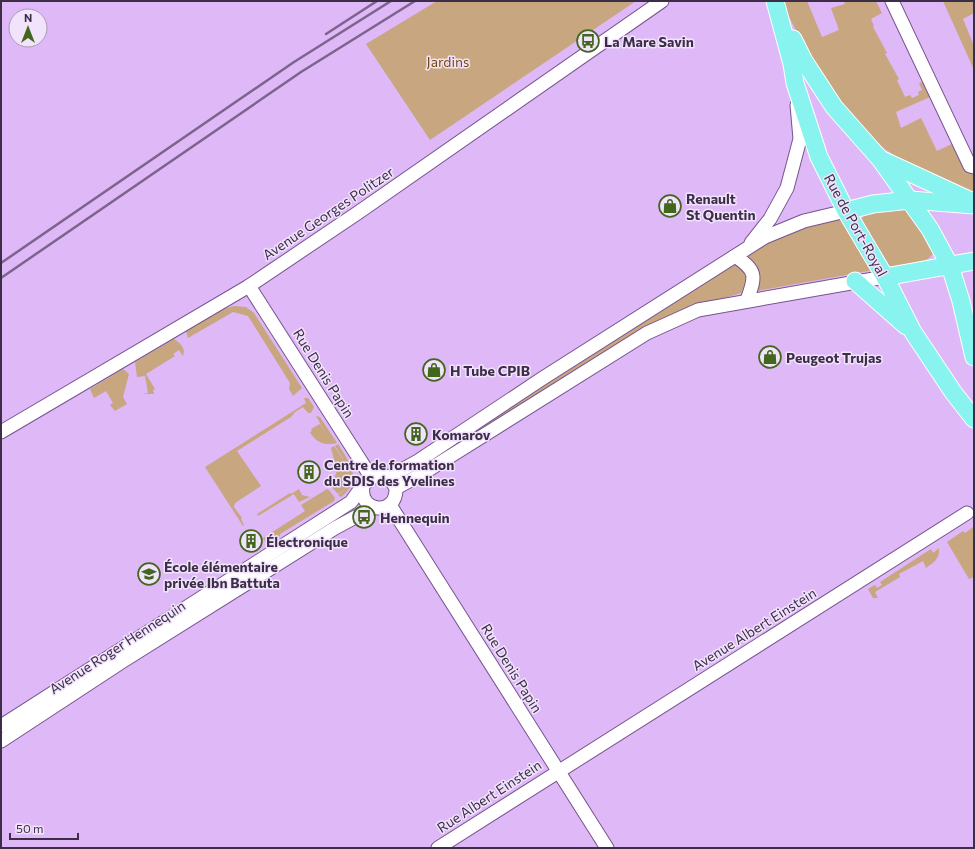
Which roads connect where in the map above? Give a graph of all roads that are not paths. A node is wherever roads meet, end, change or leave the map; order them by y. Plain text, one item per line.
1 (662, 1) edge
2 (892, 1) edge
3 (777, 7) edge
4 (795, 83) junction
5 (880, 159) junction
6 (974, 167) edge
7 (910, 200) junction
8 (974, 203) edge
9 (846, 210) junction
10 (740, 252) junction
11 (974, 261) edge
12 (950, 266) junction
13 (885, 277) junction
14 (855, 281) junction
15 (249, 286) junction
16 (747, 300) junction
17 (913, 332) junction
18 (974, 358) edge
19 (974, 419) edge
20 (1, 432) edge
21 (367, 481) junction
22 (392, 483) junction
23 (390, 505) junction
24 (374, 507) junction
25 (966, 513) dead end
26 (1, 726) edge
27 (1, 741) edge
28 (558, 771) junction
29 (438, 848) edge
30 (607, 848) edge

1 - 15 street, Avenue Georges Politzer
2 - 6 street
3 - 4 main road, Rue de Port-Royal
3 - 5 main road, Rue de Port-Royal
4 - 9 main road, Rue de Port-Royal
4 - 10 street
5 - 7 main road, Rue de Port-Royal
5 - 8 main road
7 - 8 main road
7 - 9 main road
7 - 12 main road, Rue de Port-Royal
9 - 10 street
9 - 13 main road, Rue de Port-Royal
10 - 16 street
10 - 22 street
11 - 12 main road
12 - 13 main road
12 - 18 main road, Rue de Port-Royal
13 - 14 street
13 - 17 main road, Rue de Port-Royal
14 - 16 street
14 - 17 main road
15 - 20 street, Avenue Georges Politzer
15 - 21 street, Rue Denis Papin
16 - 22 street
17 - 19 main road, Rue de Port-Royal
21 - 22 street
21 - 24 street
21 - 26 street, Avenue Roger Hennequin
22 - 23 street
23 - 24 street, Avenue Roger Hennequin
23 - 28 street, Rue Denis Papin
24 - 27 street, Avenue Roger Hennequin
25 - 28 street, Avenue Albert Einstein
28 - 29 street, Rue Albert Einstein
28 - 30 street, Rue Denis Papin

